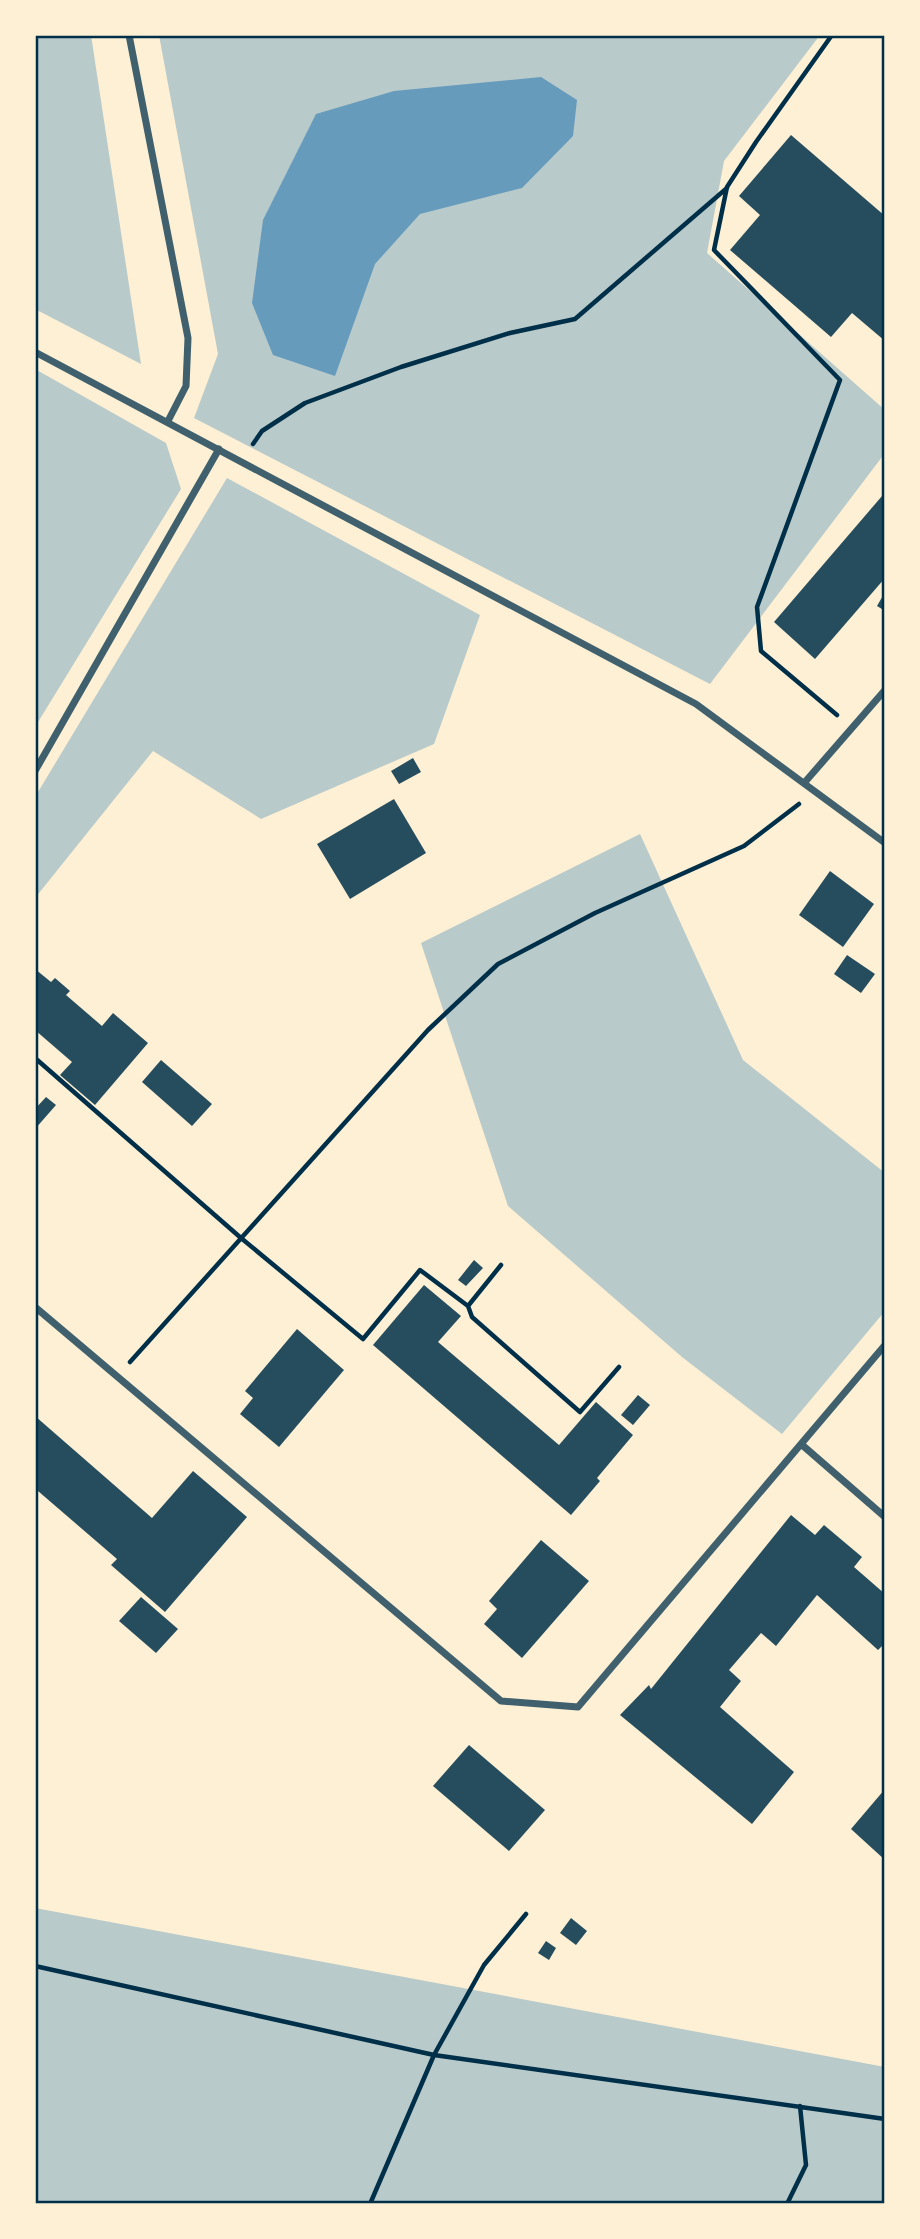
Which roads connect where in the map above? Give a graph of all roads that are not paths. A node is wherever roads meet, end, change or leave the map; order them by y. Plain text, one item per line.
1 (129, 35) edge
2 (35, 352) edge
3 (168, 421) junction
4 (219, 449) junction
5 (885, 690) edge
6 (35, 771) edge
7 (806, 782) junction
8 (885, 843) edge
9 (35, 1307) edge
10 (885, 1345) edge
11 (802, 1444) junction
12 (885, 1517) edge

1 - 3 street
2 - 3 street
3 - 4 street
4 - 6 street
4 - 7 street
5 - 7 street
7 - 8 street
9 - 11 street
10 - 11 street
11 - 12 street

